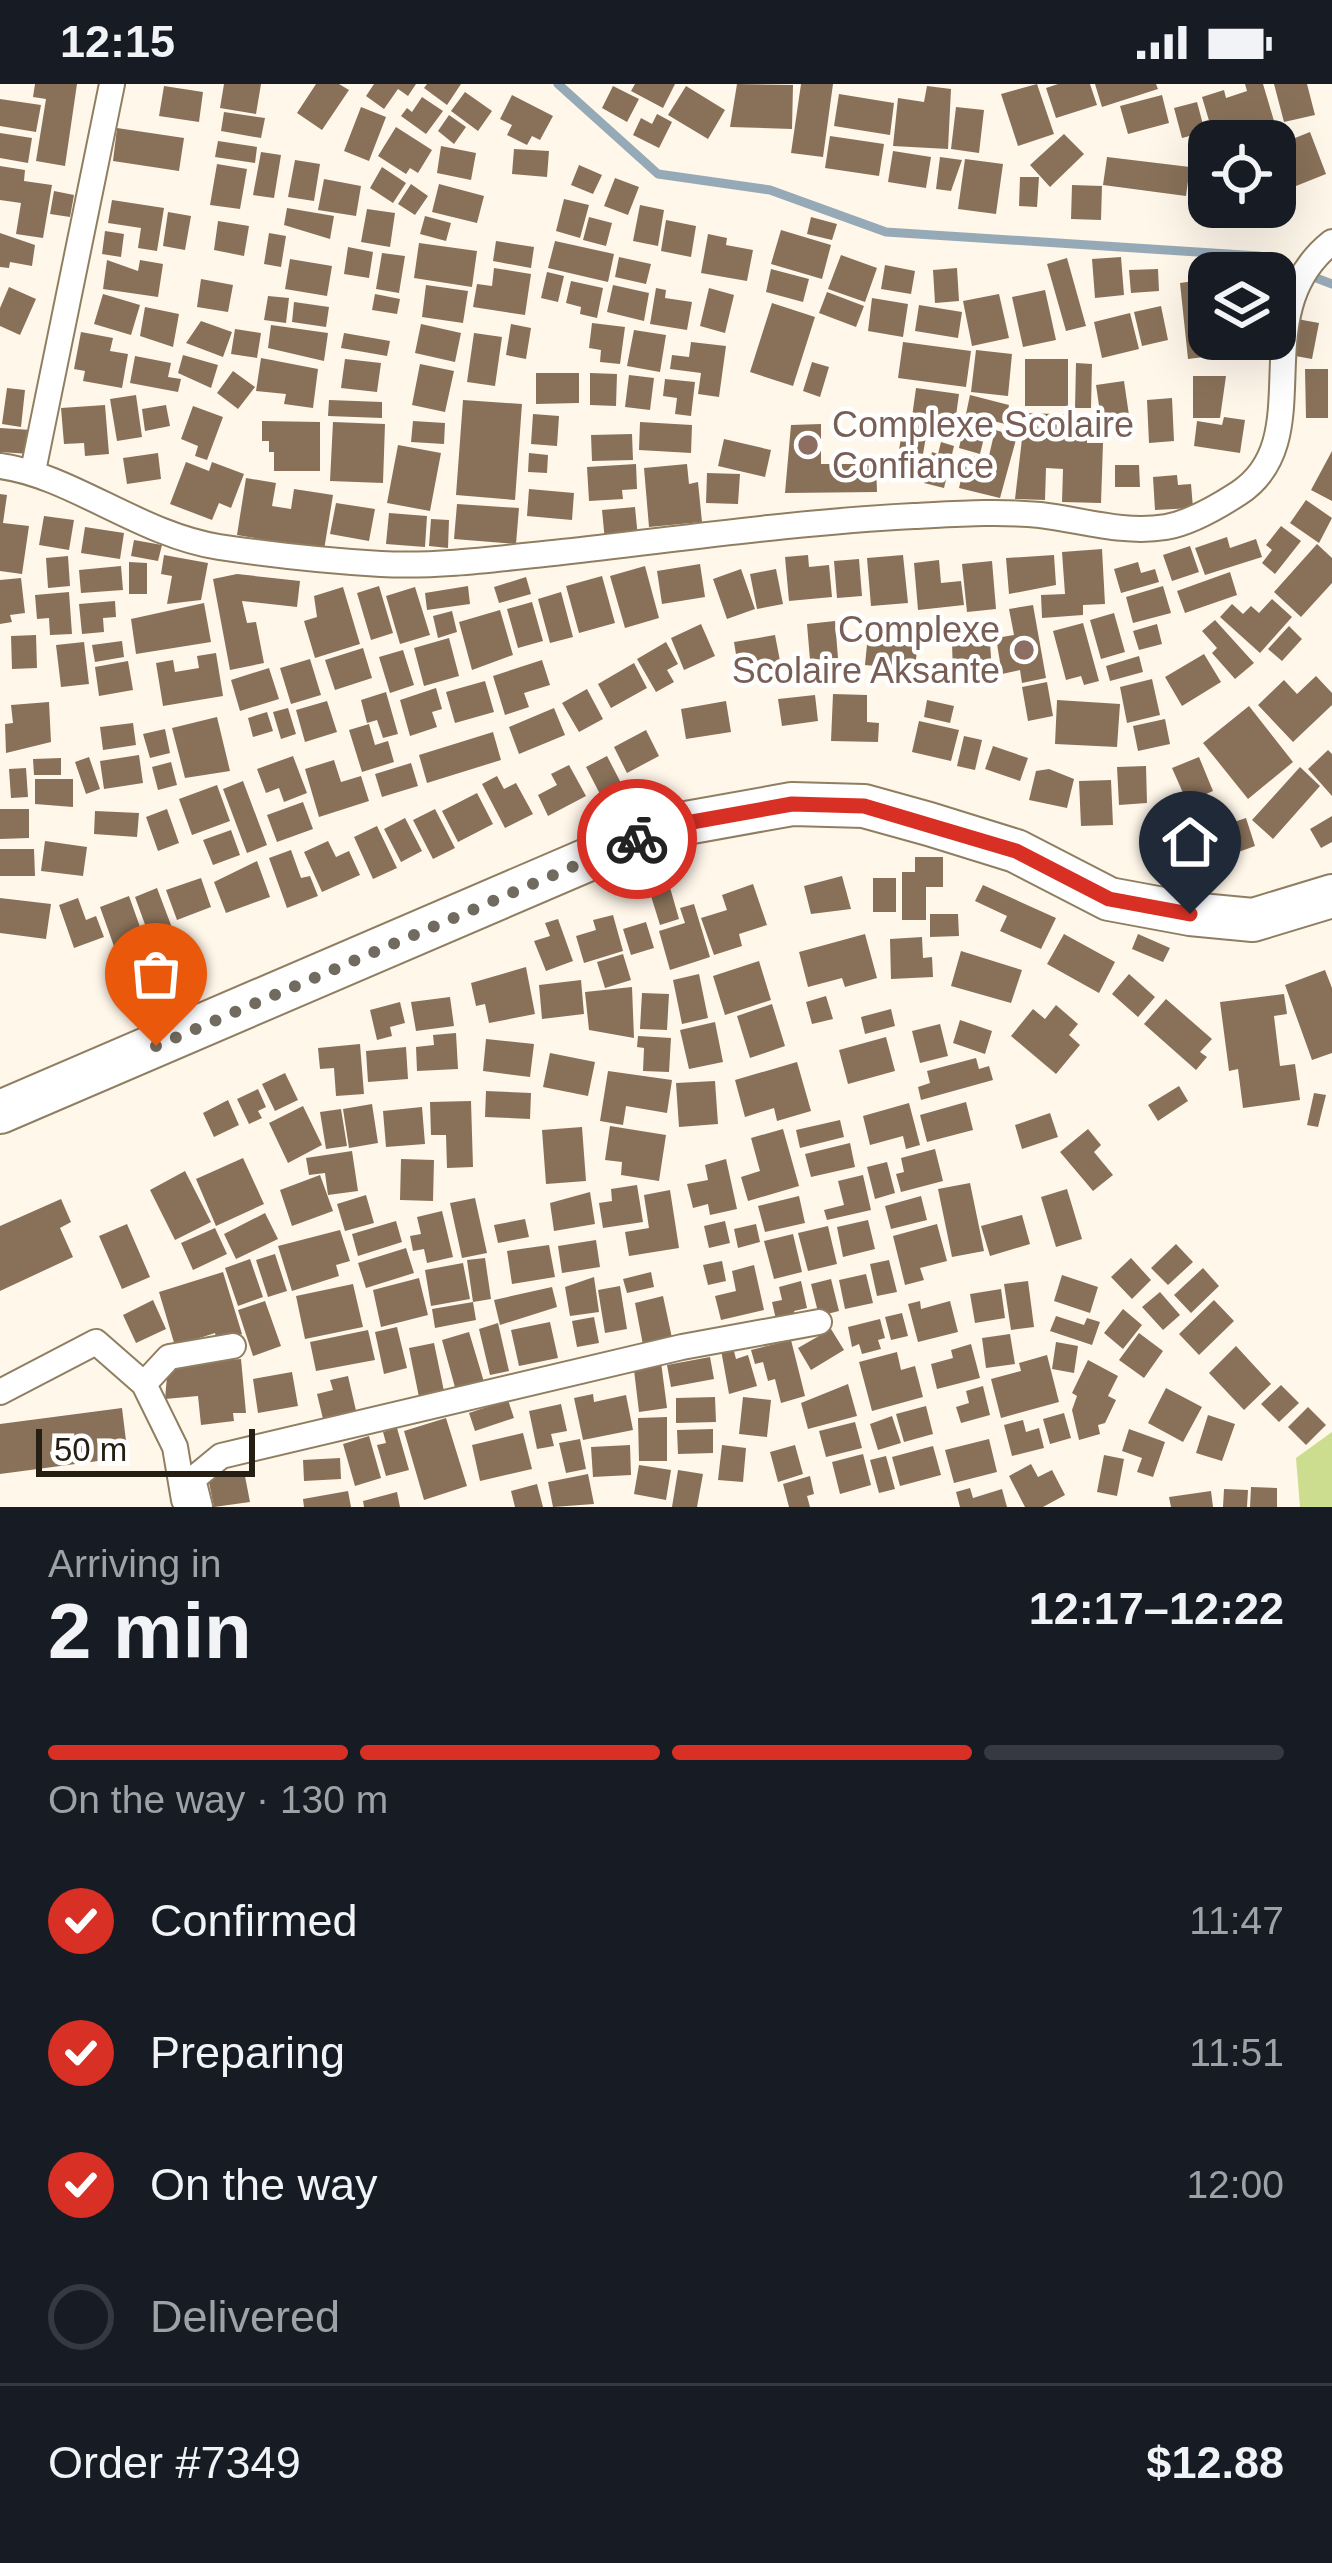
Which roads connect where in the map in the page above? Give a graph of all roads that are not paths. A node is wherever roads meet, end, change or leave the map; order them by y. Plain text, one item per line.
1 (112, 84) edge
2 (1332, 242) edge
3 (0, 466) edge
4 (33, 470) junction
5 (1332, 896) edge
6 (0, 1112) edge
7 (819, 1322) dead end
8 (233, 1346) dead end
9 (144, 1384) junction
10 (0, 1392) edge
11 (186, 1507) edge
12 (200, 1507) edge

1 - 4 street
2 - 4 street
3 - 4 street
5 - 6 highway
7 - 12 street
8 - 9 street
9 - 10 street
9 - 11 street

